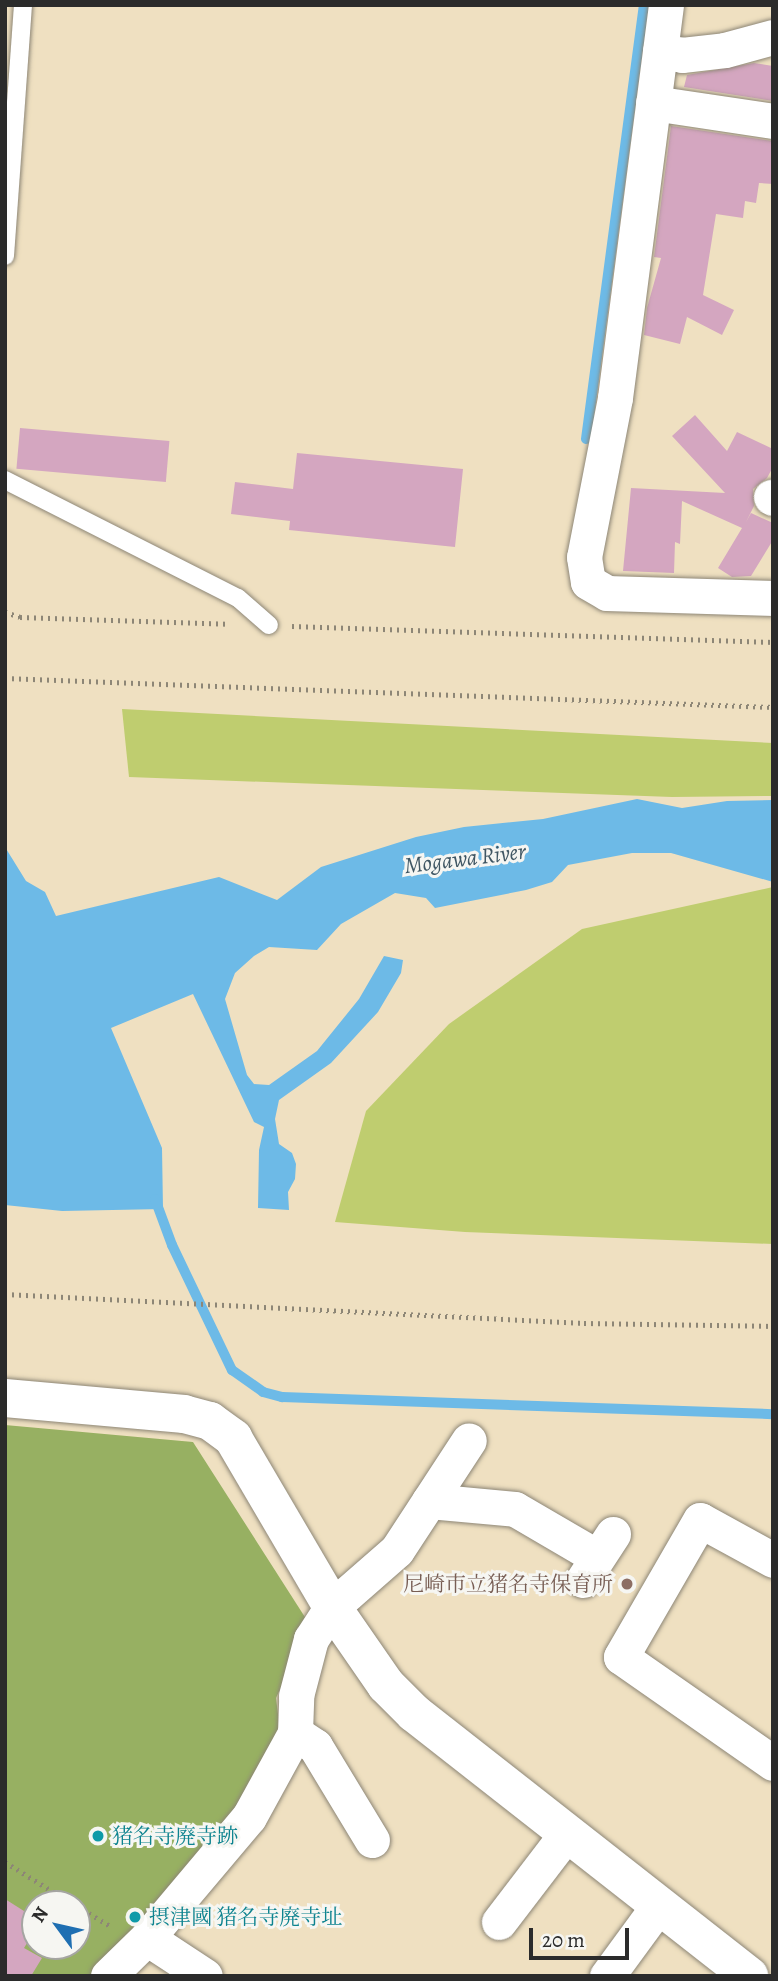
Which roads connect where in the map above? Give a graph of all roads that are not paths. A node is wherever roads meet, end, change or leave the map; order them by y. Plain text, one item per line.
1 (23, 5) edge
2 (666, 5) edge
3 (773, 37) edge
4 (660, 51) junction
5 (653, 103) junction
6 (773, 121) edge
7 (5, 256) edge
8 (5, 480) edge
9 (773, 598) edge
10 (269, 625) road end
11 (5, 1398) edge
12 (469, 1440) dead end
13 (429, 1501) junction
14 (598, 1557) dead end
15 (773, 1560) edge
16 (332, 1607) junction
17 (295, 1732) junction
18 (773, 1763) edge
19 (567, 1833) junction
20 (372, 1840) dead end
21 (659, 1905) junction
22 (499, 1922) dead end
23 (147, 1938) junction
24 (108, 1976) edge
25 (205, 1976) edge
26 (607, 1976) edge
27 (749, 1976) edge

1 - 7 lane
2 - 4 street
3 - 4 street
4 - 5 street
5 - 6 street
5 - 9 street
8 - 10 lane
11 - 16 street
12 - 13 street
13 - 14 street
13 - 16 street
15 - 18 street
16 - 17 street
16 - 19 street
17 - 20 street
17 - 23 street
19 - 21 street
19 - 22 street
21 - 26 street
21 - 27 street
23 - 24 street
23 - 25 street

